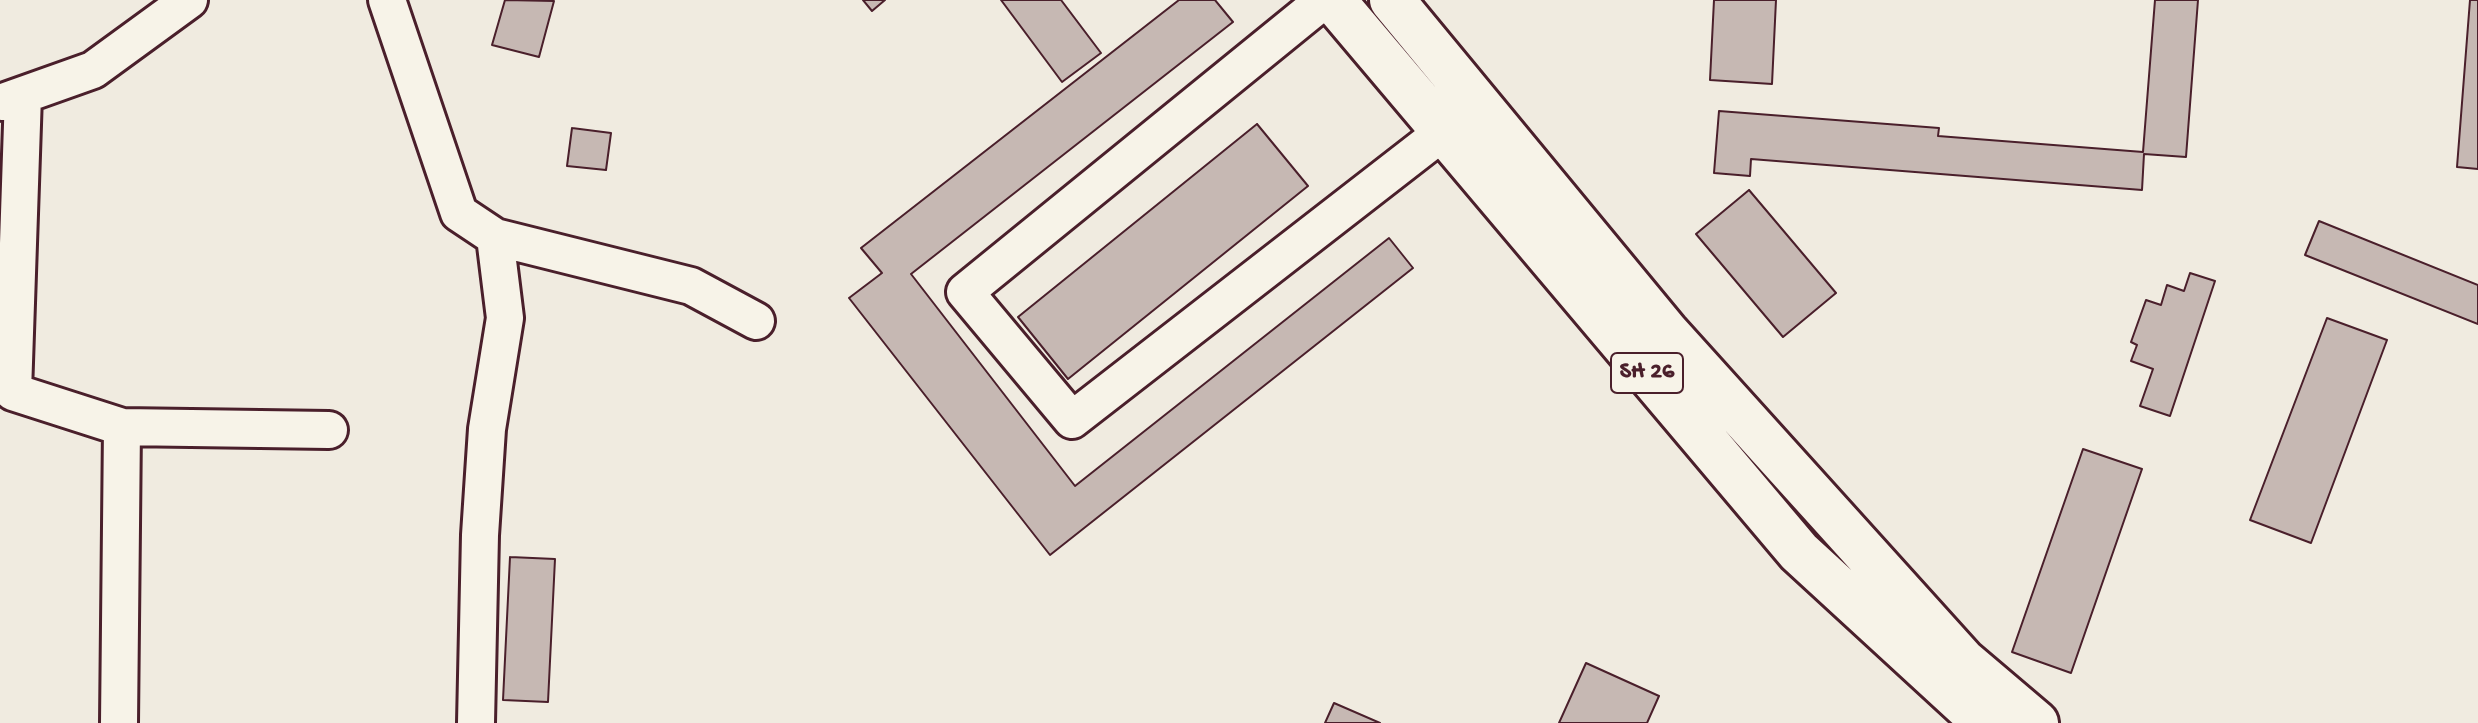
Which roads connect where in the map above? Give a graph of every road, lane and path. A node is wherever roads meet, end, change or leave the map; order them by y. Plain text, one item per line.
1 (189, 0) edge
2 (387, 0) edge
3 (1324, 0) edge
4 (1333, 0) edge
5 (1392, 0) edge
6 (11, 99) edge
7 (1443, 132) junction
8 (495, 237) junction
9 (756, 321) dead end
10 (122, 427) junction
11 (329, 430) dead end
12 (119, 723) edge
13 (476, 723) edge
14 (1985, 723) edge
15 (2036, 723) edge

1 - 6 street
2 - 8 street
3 - 7 street
4 - 7 main road, SH 26
5 - 15 main road
6 - 10 street
7 - 14 main road, SH 26
8 - 9 street
8 - 13 street
10 - 11 street
10 - 12 street

